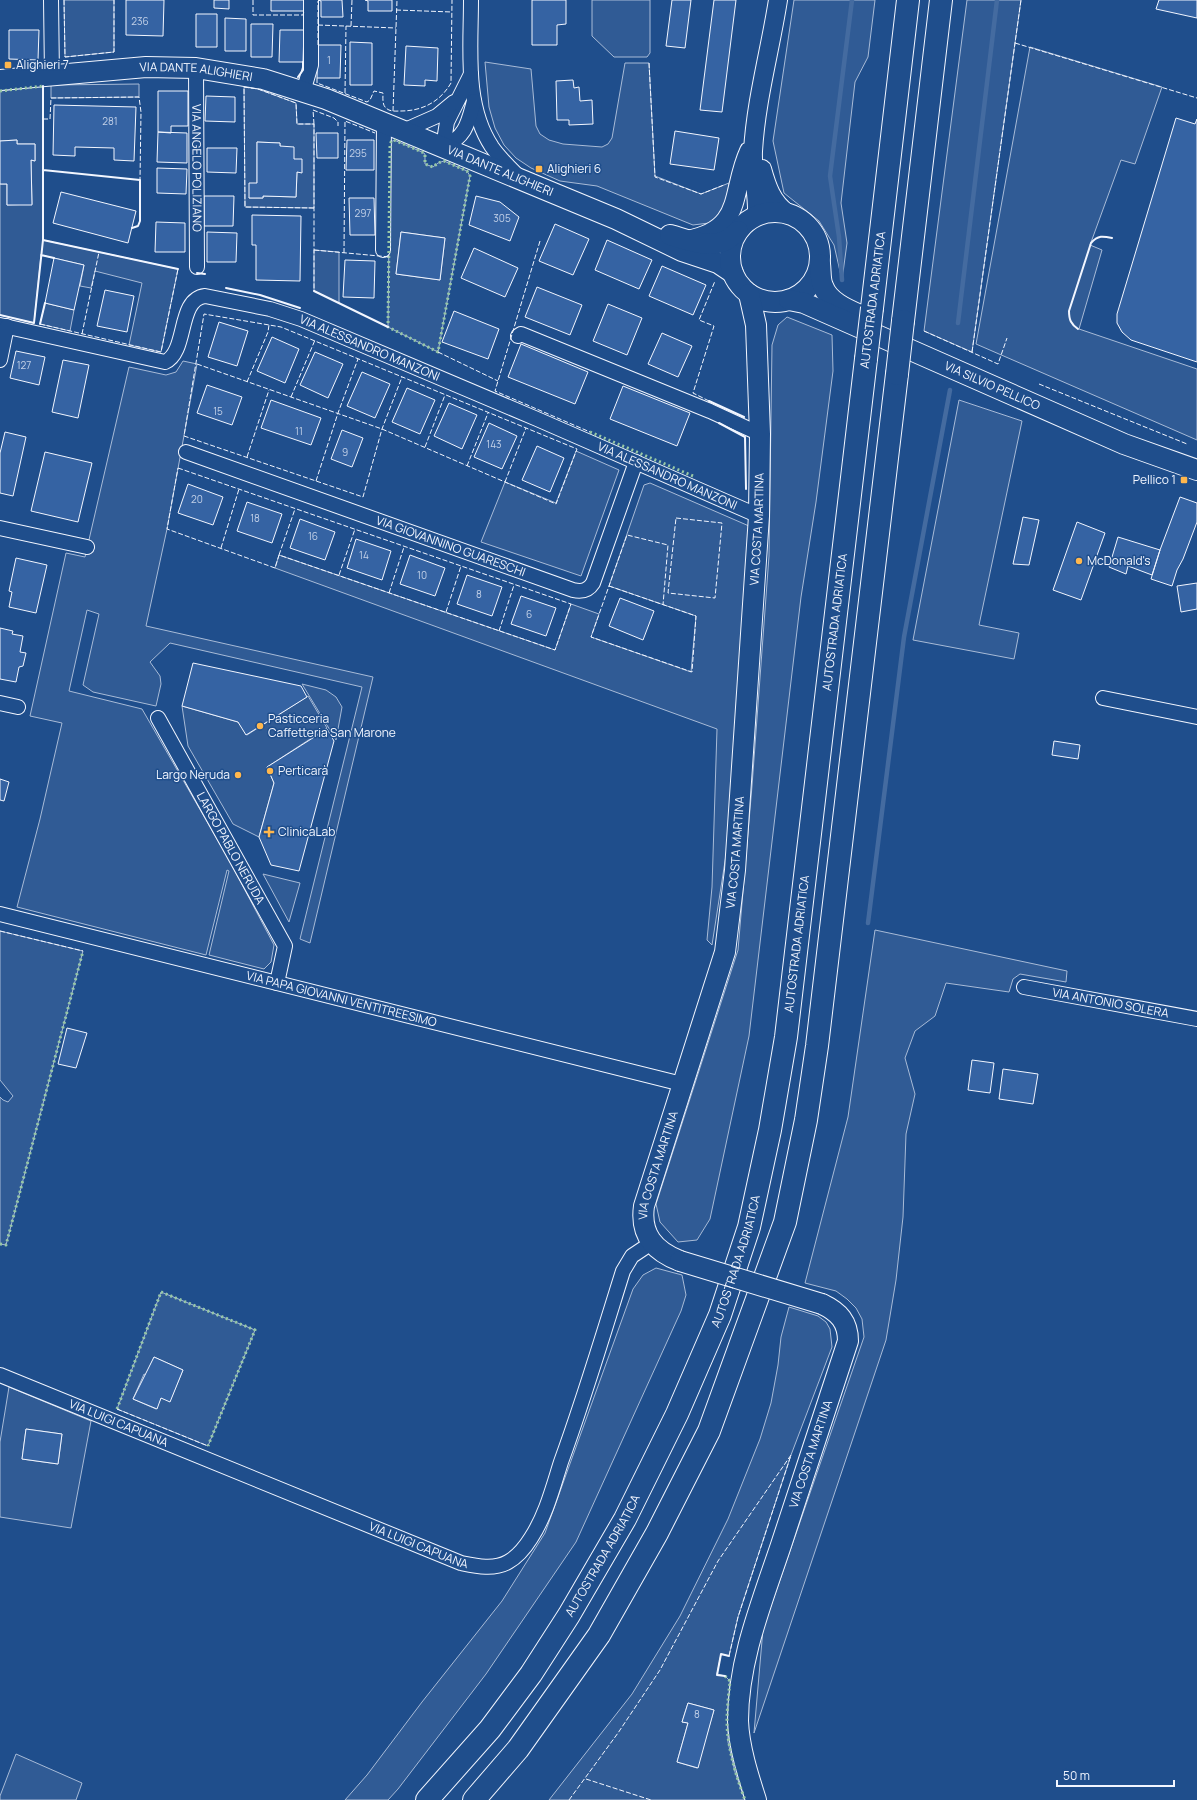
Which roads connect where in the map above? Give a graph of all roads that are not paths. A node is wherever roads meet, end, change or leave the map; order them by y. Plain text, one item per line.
1 (51, 0) edge
2 (311, 0) edge
3 (472, 0) edge
4 (778, 0) edge
5 (908, 0) edge
6 (941, 0) edge
7 (196, 68) junction
8 (471, 74) junction
9 (52, 75) junction
10 (0, 80) edge
11 (303, 92) junction
12 (458, 99) junction
13 (474, 100) junction
14 (384, 123) junction
15 (402, 131) junction
16 (754, 141) junction
17 (443, 147) junction
18 (521, 180) junction
19 (787, 214) junction
20 (757, 216) junction
21 (616, 219) junction
22 (738, 231) junction
23 (687, 240) junction
24 (383, 250) dead end
25 (820, 264) junction
26 (197, 267) dead end
27 (733, 273) junction
28 (749, 294) junction
29 (782, 301) junction
30 (4, 325) edge
31 (756, 325) junction
32 (518, 336) dead end
33 (0, 360) edge
34 (760, 434) junction
35 (186, 452) dead end
36 (1197, 459) edge
37 (636, 462) junction
38 (1197, 470) edge
39 (759, 516) junction
40 (0, 528) edge
41 (88, 547) dead end
42 (1103, 698) dead end
43 (0, 702) edge
44 (18, 707) dead end
45 (1197, 717) edge
46 (158, 718) dead end
47 (0, 914) edge
48 (276, 983) junction
49 (1024, 987) dead end
50 (1197, 1019) edge
51 (682, 1084) junction
52 (653, 1242) junction
53 (0, 1375) edge
54 (427, 1800) edge
55 (474, 1800) edge
56 (756, 1800) edge

1 - 9 street
2 - 11 street
3 - 8 street
4 - 16 street
5 - 54 highway, AUTOSTRADA ADRIATICA, bridge
6 - 55 highway, bridge
7 - 9 main road, VIA DANTE ALIGHIERI
7 - 11 main road, VIA DANTE ALIGHIERI
7 - 26 street, VIA ANGELO POLIZIANO
8 - 12 street
8 - 13 street
9 - 10 main road, VIA DANTE ALIGHIERI
11 - 14 main road, VIA DANTE ALIGHIERI
12 - 15 street
12 - 17 street
13 - 17 street
13 - 18 street
14 - 15 main road, VIA DANTE ALIGHIERI
14 - 24 street
15 - 17 main road, VIA DANTE ALIGHIERI
16 - 19 street
16 - 20 street
16 - 23 street
17 - 18 main road, VIA DANTE ALIGHIERI
18 - 21 main road, VIA DANTE ALIGHIERI
19 - 20 main road
19 - 25 main road
20 - 22 main road
21 - 23 main road, VIA DANTE ALIGHIERI
21 - 27 main road, VIA DANTE ALIGHIERI
22 - 23 main road, VIA DANTE ALIGHIERI
22 - 27 main road
25 - 29 main road
25 - 36 main road, VIA SILVIO PELLICO
27 - 28 main road
28 - 29 main road
28 - 31 main road, VIA COSTA MARTINA
29 - 31 main road
29 - 38 main road, VIA SILVIO PELLICO
30 - 33 street
30 - 37 street, VIA ALESSANDRO MANZONI
31 - 34 main road, VIA COSTA MARTINA
32 - 34 street
34 - 39 main road, VIA COSTA MARTINA
35 - 37 street, VIA GIOVANNINO GUARESCHI
37 - 39 street, VIA ALESSANDRO MANZONI
39 - 51 main road, VIA COSTA MARTINA
40 - 41 street
42 - 45 street
43 - 44 street
46 - 48 street, LARGO PABLO NERUDA
47 - 48 street, VIA PAPA GIOVANNI VENTITREESIMO
48 - 51 street, VIA PAPA GIOVANNI VENTITREESIMO
49 - 50 street, VIA ANTONIO SOLERA
51 - 52 main road, VIA COSTA MARTINA
52 - 53 street, VIA LUIGI CAPUANA
52 - 56 main road, VIA COSTA MARTINA, bridge

